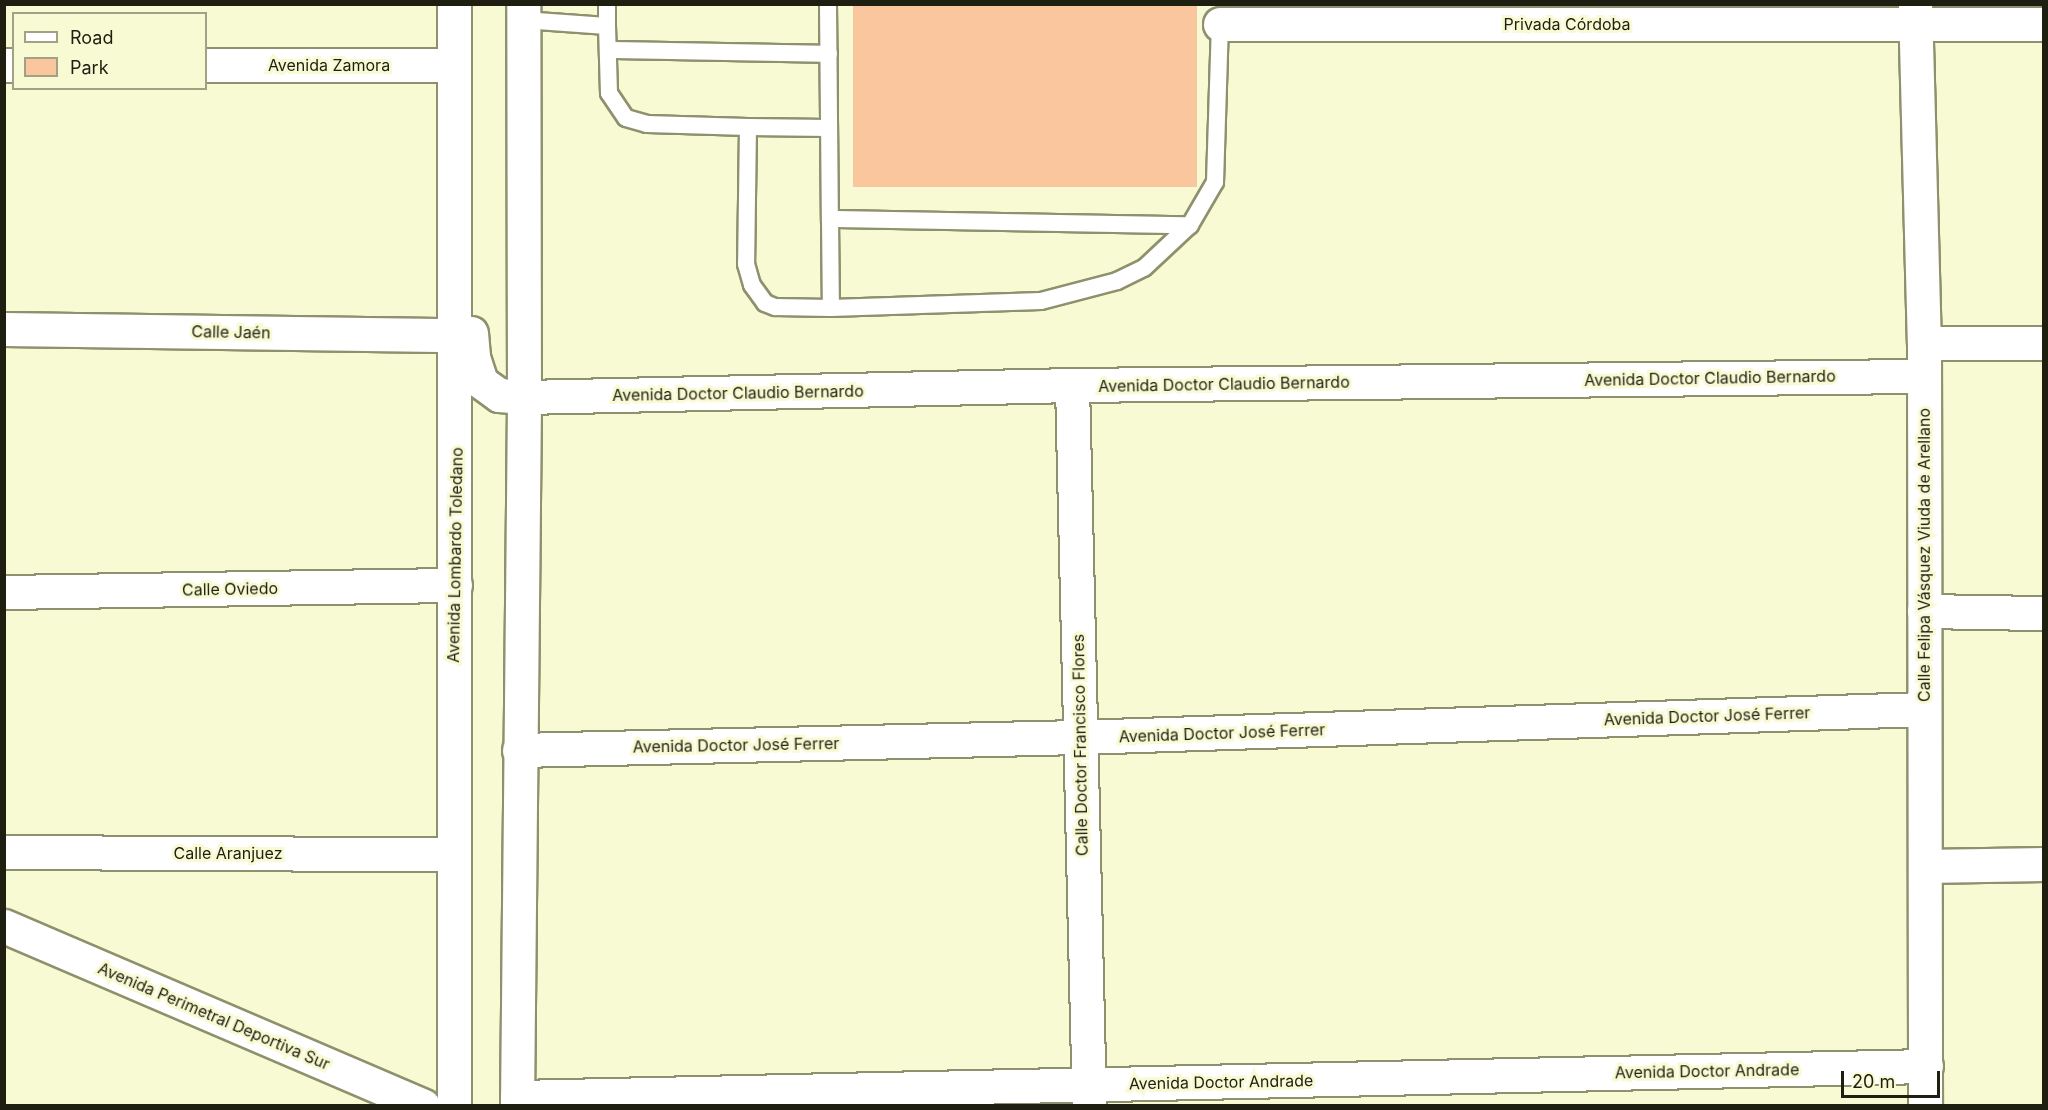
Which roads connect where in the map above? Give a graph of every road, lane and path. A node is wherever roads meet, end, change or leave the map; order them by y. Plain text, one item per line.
1 (454, 4) edge
2 (607, 4) edge
3 (828, 4) edge
4 (521, 10) edge
5 (1915, 14) edge
6 (1220, 24) joint
7 (2043, 24) edge
8 (607, 27) junction
9 (608, 50) junction
10 (829, 54) junction
11 (207, 65) edge
12 (453, 65) junction
13 (748, 127) junction
14 (829, 128) junction
15 (457, 213) junction
16 (830, 219) junction
17 (1190, 225) junction
18 (831, 308) junction
19 (4, 329) edge
20 (457, 335) junction
21 (1924, 343) junction
22 (2043, 343) edge
23 (1924, 376) junction
24 (1072, 385) junction
25 (524, 398) junction
26 (455, 585) junction
27 (4, 592) edge
28 (1924, 611) junction
29 (2043, 613) edge
30 (1924, 709) junction
31 (1079, 737) junction
32 (519, 750) junction
33 (4, 852) edge
34 (452, 854) junction
35 (2043, 864) edge
36 (1925, 866) junction
37 (4, 926) edge
38 (1926, 1066) junction
39 (1089, 1095) edge
40 (517, 1101) edge
41 (423, 1106) edge
42 (454, 1106) edge
43 (1925, 1106) edge

1 - 12 street, Avenida Lombardo Toledano
2 - 8 lane
3 - 10 lane
4 - 8 lane
4 - 25 street
5 - 6 street, Privada Córdoba
5 - 7 street, Privada Córdoba
5 - 21 street, Calle Felipa Vásquez Viuda de Arellano
6 - 17 lane
8 - 9 lane
9 - 10 lane
9 - 13 lane
10 - 14 lane
11 - 12 street, Avenida Zamora
12 - 15 street, Avenida Lombardo Toledano
13 - 14 lane
13 - 18 lane
14 - 16 lane
15 - 20 street, Avenida Lombardo Toledano
15 - 25 street, Avenida Doctor Claudio Bernardo
16 - 17 lane
16 - 18 lane
17 - 18 lane
19 - 20 street, Calle Jaén
20 - 26 street, Avenida Lombardo Toledano
21 - 22 street
21 - 23 street, Calle Felipa Vásquez Viuda de Arellano
23 - 24 street, Avenida Doctor Claudio Bernardo
23 - 28 street, Calle Felipa Vásquez Viuda de Arellano
24 - 25 street, Avenida Doctor Claudio Bernardo
24 - 31 street, Calle Doctor Francisco Flores
25 - 32 street
26 - 27 street, Calle Oviedo
26 - 34 street, Avenida Lombardo Toledano
28 - 29 street
28 - 30 street, Calle Felipa Vásquez Viuda de Arellano
30 - 31 street, Avenida Doctor José Ferrer
30 - 36 street, Calle Felipa Vásquez Viuda de Arellano
31 - 32 street, Avenida Doctor José Ferrer
31 - 39 street, Calle Doctor Francisco Flores
32 - 40 street
33 - 34 street, Calle Aranjuez
34 - 42 street, Avenida Lombardo Toledano
35 - 36 street
36 - 38 street, Calle Felipa Vásquez Viuda de Arellano
37 - 41 street, Avenida Perimetral Deportiva Sur
38 - 39 street, Avenida Doctor Andrade
38 - 43 street, Calle Felipa Vásquez Viuda de Arellano
39 - 40 street, Avenida Doctor Andrade

